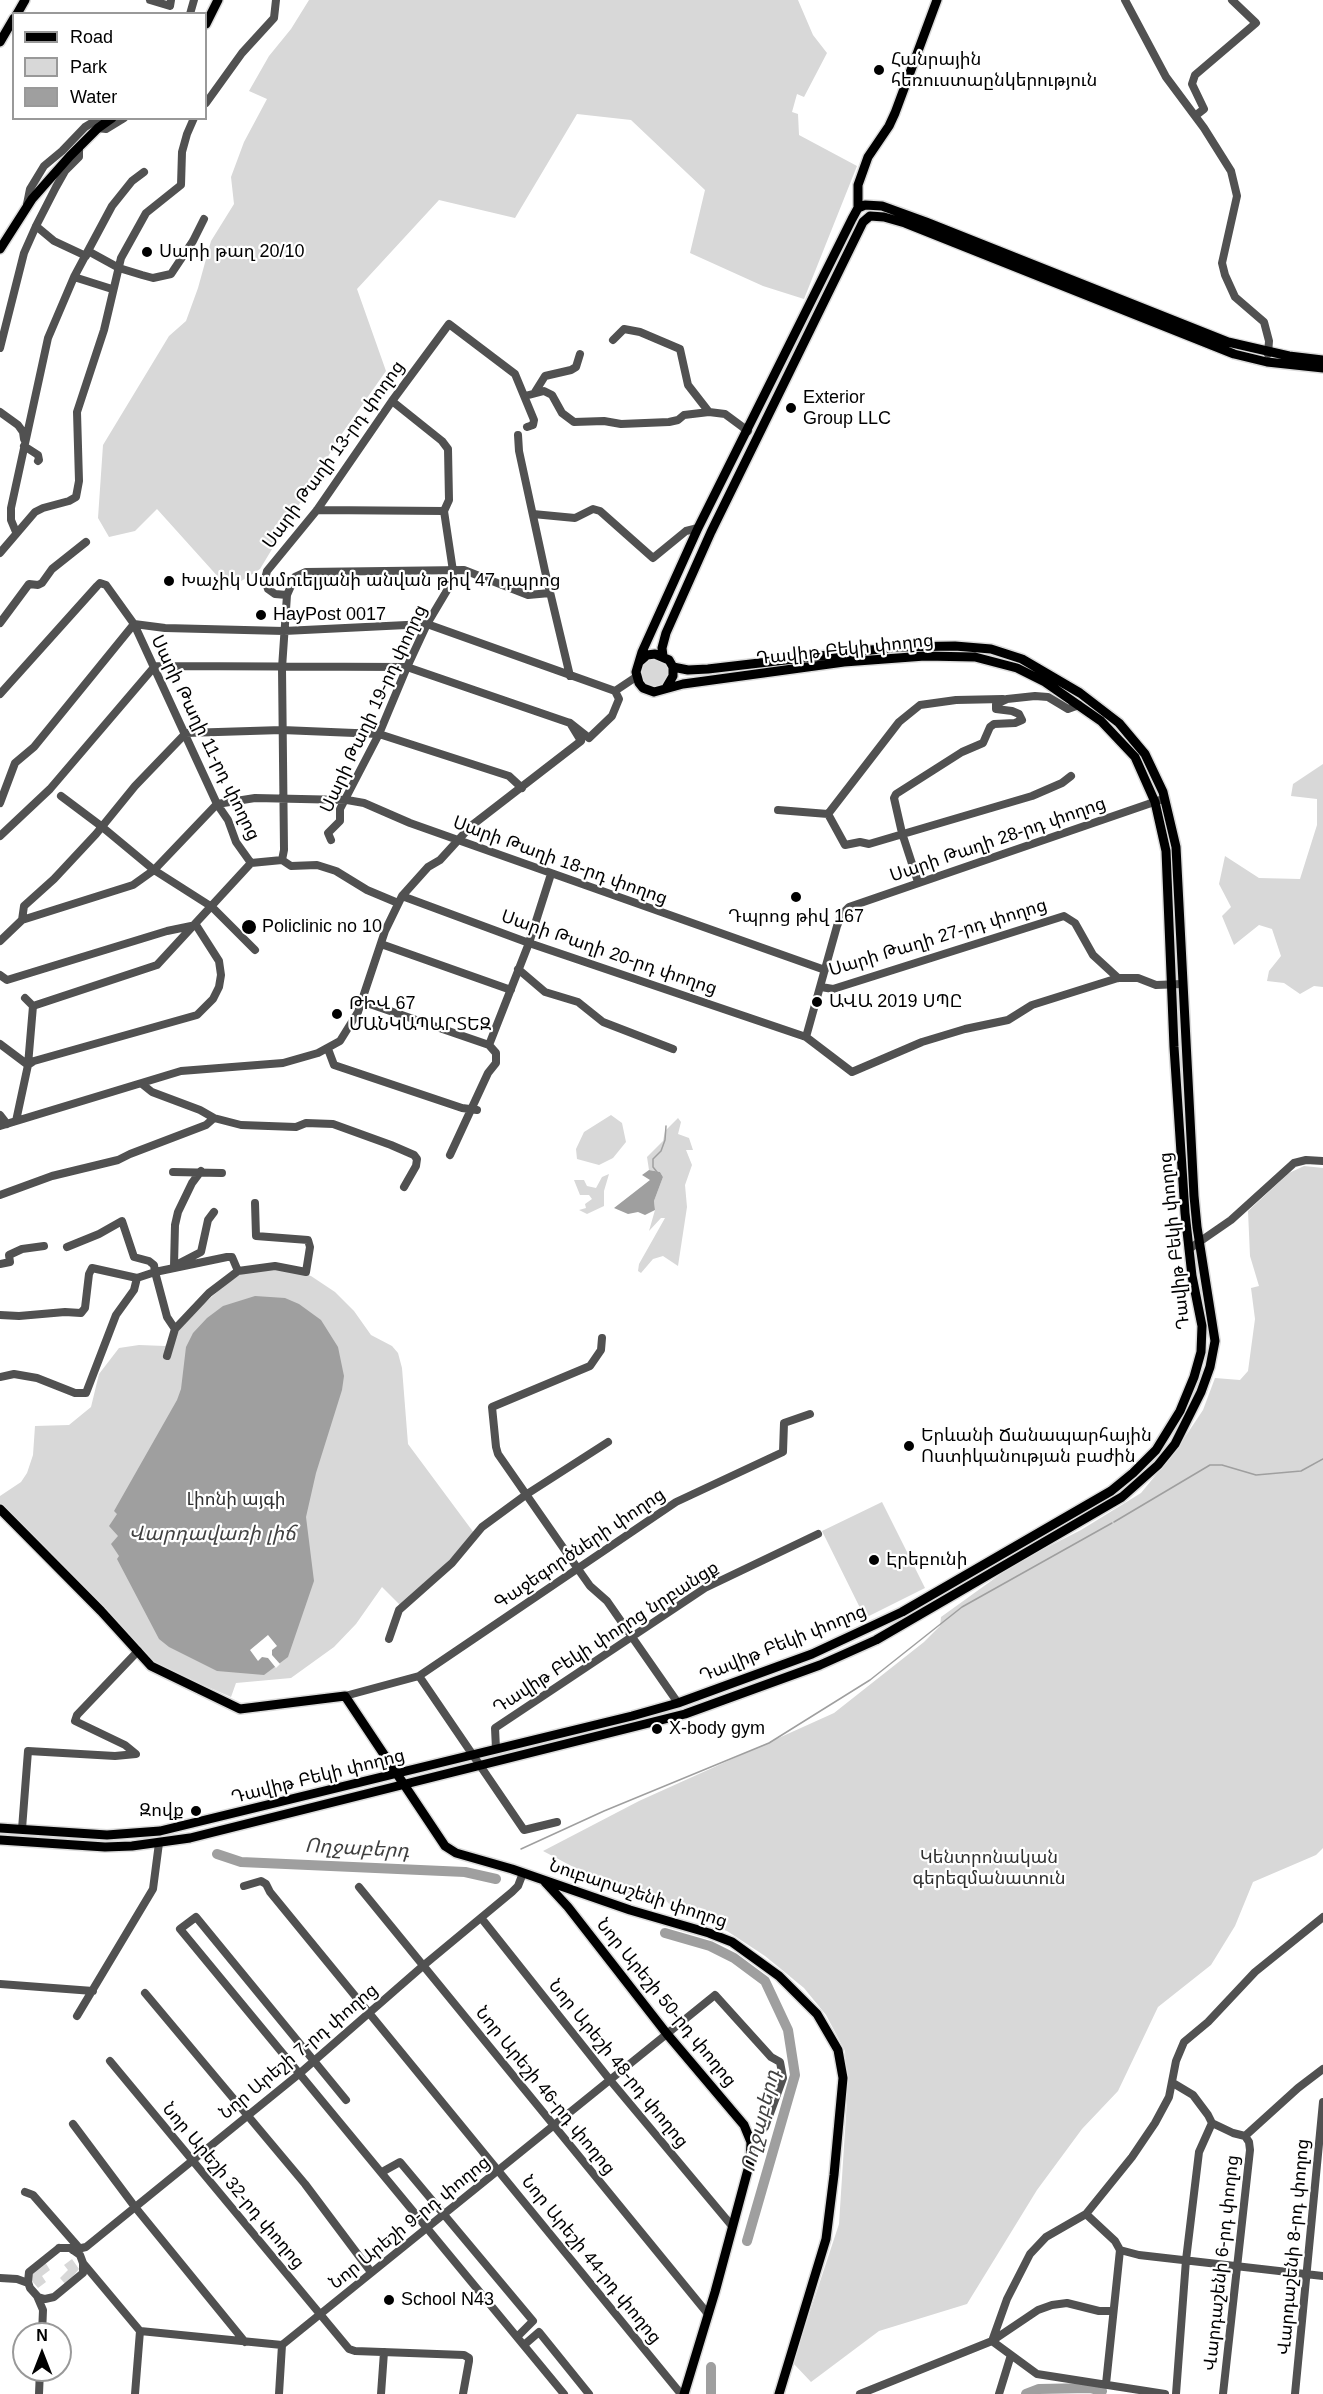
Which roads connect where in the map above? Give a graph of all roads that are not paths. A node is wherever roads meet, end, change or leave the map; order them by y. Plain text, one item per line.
1 (150, 0) edge
2 (171, 0) edge
3 (218, 0) edge
4 (276, 0) edge
5 (937, 0) edge
6 (1125, 0) edge
7 (1232, 0) edge
8 (12, 21) edge
9 (207, 22) edge
10 (0, 42) edge
11 (207, 102) edge
12 (1195, 116) junction
13 (193, 120) edge
14 (101, 123) edge
15 (79, 150) junction
16 (144, 172) dead end
17 (27, 204) junction
18 (858, 208) junction
19 (204, 219) dead end
20 (867, 219) junction
21 (36, 226) junction
22 (0, 249) edge
23 (87, 254) junction
24 (118, 268) junction
25 (74, 277) junction
26 (1074, 286) junction
27 (112, 289) junction
28 (613, 340) dead end
29 (0, 348) edge
30 (580, 354) dead end
31 (1268, 357) junction
32 (1323, 360) edge
33 (1323, 368) edge
34 (535, 392) junction
35 (525, 396) junction
36 (392, 401) junction
37 (0, 412) edge
38 (709, 412) junction
39 (527, 427) dead end
40 (748, 431) junction
41 (518, 435) dead end
42 (25, 443) junction
43 (38, 461) dead end
44 (317, 510) junction
45 (444, 511) junction
46 (533, 514) junction
47 (699, 528) junction
48 (16, 532) junction
49 (86, 542) dead end
50 (0, 553) edge
51 (453, 571) junction
52 (550, 593) junction
53 (287, 595) junction
54 (0, 623) edge
55 (134, 624) junction
56 (427, 624) junction
57 (284, 631) junction
58 (663, 656) junction
59 (154, 666) junction
60 (407, 666) junction
61 (637, 667) junction
62 (673, 667) junction
63 (282, 668) junction
64 (570, 676) junction
65 (636, 677) junction
66 (666, 688) junction
67 (615, 691) junction
68 (0, 694) edge
69 (1007, 699) junction
70 (1079, 705) junction
71 (570, 723) junction
72 (282, 730) junction
73 (186, 733) junction
74 (379, 734) junction
75 (1071, 776) dead end
76 (522, 788) junction
77 (61, 796) dead end
78 (282, 799) junction
79 (1165, 799) junction
80 (347, 800) junction
81 (1155, 802) junction
82 (0, 803) edge
83 (217, 804) junction
84 (778, 810) dead end
85 (828, 814) junction
86 (101, 826) junction
87 (902, 833) junction
88 (0, 836) edge
89 (331, 840) dead end
90 (457, 840) junction
91 (282, 860) junction
92 (251, 863) junction
93 (154, 870) junction
94 (551, 874) junction
95 (918, 882) junction
96 (400, 899) junction
97 (212, 907) junction
98 (22, 920) junction
99 (196, 925) junction
100 (0, 942) edge
101 (529, 943) junction
102 (381, 944) junction
103 (255, 951) dead end
104 (518, 969) junction
105 (825, 970) junction
106 (3, 977) edge
107 (1118, 978) junction
108 (1182, 984) junction
109 (1172, 985) junction
110 (821, 987) junction
111 (511, 990) junction
112 (25, 999) dead end
113 (361, 1002) junction
114 (33, 1006) junction
115 (806, 1037) junction
116 (0, 1044) edge
117 (489, 1045) junction
118 (328, 1049) junction
119 (673, 1049) dead end
120 (28, 1065) junction
121 (142, 1084) junction
122 (474, 1110) junction
123 (0, 1115) edge
124 (214, 1118) junction
125 (16, 1121) junction
126 (4, 1125) edge
127 (450, 1155) dead end
128 (1323, 1161) edge
129 (201, 1171) junction
130 (173, 1172) dead end
131 (222, 1173) dead end
132 (404, 1186) dead end
133 (0, 1195) edge
134 (255, 1203) dead end
135 (214, 1212) dead end
136 (1199, 1242) junction
137 (44, 1246) dead end
138 (68, 1247) dead end
139 (1189, 1249) junction
140 (0, 1264) edge
141 (174, 1266) junction
142 (238, 1271) junction
143 (155, 1272) junction
144 (137, 1278) junction
145 (0, 1315) edge
146 (174, 1331) junction
147 (602, 1338) dead end
148 (167, 1356) dead end
149 (0, 1377) edge
150 (810, 1414) dead end
151 (608, 1442) dead end
152 (527, 1494) junction
153 (0, 1509) edge
154 (818, 1534) dead end
155 (578, 1569) junction
156 (633, 1638) junction
157 (389, 1639) dead end
158 (138, 1651) junction
159 (420, 1676) junction
160 (345, 1696) junction
161 (678, 1702) junction
162 (496, 1749) junction
163 (474, 1755) junction
164 (481, 1766) junction
165 (397, 1774) junction
166 (405, 1785) junction
167 (557, 1822) dead end
168 (0, 1828) edge
169 (22, 1829) junction
170 (0, 1840) edge
171 (159, 1843) junction
172 (523, 1873) junction
173 (544, 1880) junction
174 (244, 1886) dead end
175 (359, 1887) dead end
176 (584, 1895) junction
177 (568, 1907) junction
178 (1323, 1917) edge
179 (482, 1919) junction
180 (424, 1965) junction
181 (0, 1984) edge
182 (93, 1990) junction
183 (146, 1993) dead end
184 (369, 2012) junction
185 (77, 2016) dead end
186 (668, 2034) junction
187 (315, 2060) junction
188 (110, 2061) dead end
189 (1323, 2069) edge
190 (299, 2074) junction
191 (610, 2080) junction
192 (1173, 2084) junction
193 (346, 2100) dead end
194 (1323, 2102) edge
195 (249, 2115) junction
196 (1212, 2123) junction
197 (73, 2124) dead end
198 (554, 2126) junction
199 (1245, 2136) junction
200 (751, 2142) junction
201 (192, 2161) junction
202 (498, 2171) junction
203 (382, 2172) junction
204 (26, 2192) dead end
205 (135, 2207) junction
206 (444, 2214) junction
207 (1086, 2214) junction
208 (732, 2226) junction
209 (428, 2227) junction
210 (1120, 2250) junction
211 (81, 2253) junction
212 (1186, 2260) junction
213 (1237, 2266) junction
214 (29, 2272) junction
215 (371, 2272) junction
216 (81, 2274) junction
217 (92, 2274) junction
218 (1306, 2274) junction
219 (1323, 2276) edge
220 (0, 2278) edge
221 (17, 2279) junction
222 (28, 2283) junction
223 (38, 2296) junction
224 (51, 2298) junction
225 (43, 2310) junction
226 (1112, 2311) junction
227 (320, 2314) junction
228 (708, 2314) junction
229 (42, 2322) edge
230 (140, 2331) junction
231 (517, 2337) junction
232 (992, 2341) junction
233 (244, 2342) junction
234 (282, 2345) junction
235 (524, 2345) junction
236 (384, 2352) junction
237 (1011, 2355) junction
238 (1106, 2384) junction
239 (135, 2394) edge
240 (279, 2394) edge
241 (381, 2394) edge
242 (463, 2394) edge
243 (564, 2394) edge
244 (589, 2394) edge
245 (683, 2394) edge
246 (779, 2394) edge
247 (860, 2394) edge
248 (999, 2394) edge
249 (1165, 2394) edge
250 (1176, 2394) edge
251 (1223, 2394) edge
252 (1296, 2394) edge

1 - 2 street
3 - 9 main road
4 - 11 street
5 - 18 main road
6 - 12 street
7 - 12 street
8 - 10 main road
12 - 31 street
13 - 24 street
14 - 15 main road
14 - 17 street
15 - 17 main road
15 - 21 street
16 - 23 street
17 - 22 main road
18 - 20 main road
18 - 26 main road
18 - 40 main road
19 - 24 street
20 - 26 main road
20 - 58 main road
21 - 23 street
21 - 29 street
23 - 24 street
23 - 25 street
24 - 27 street
25 - 27 street
25 - 42 street
26 - 31 main road
27 - 48 street
28 - 38 street
30 - 34 street
31 - 32 main road
31 - 33 main road
34 - 35 street
34 - 38 street
35 - 36 street, Սարի Թաղի 13-րդ փողոց
35 - 39 street
36 - 44 street, Սարի Թաղի 13-րդ փողոց
36 - 45 street, Սարի Թաղի 19-րդ փողոց
37 - 42 street
38 - 40 street
40 - 47 main road
41 - 46 street
42 - 43 street
42 - 48 street
44 - 45 street
44 - 53 street, Սարի Թաղի 13-րդ փողոց
45 - 51 street, Սարի Թաղի 19-րդ փողոց
46 - 47 street
46 - 52 street
47 - 61 main road
48 - 50 street
49 - 54 street
51 - 52 street
51 - 53 street
51 - 56 street, Սարի Թաղի 19-րդ փողոց
52 - 64 street
53 - 57 street
55 - 57 street
55 - 59 street, Սարի Թաղի 11-րդ փողոց
55 - 68 street, Սարի Թաղի 11-րդ փողոց
55 - 82 street
56 - 57 street
56 - 60 street, Սարի Թաղի 19-րդ փողոց
56 - 64 street
57 - 63 street
58 - 61 main road
58 - 62 main road
59 - 63 street
59 - 73 street, Սարի Թաղի 11-րդ փողոց
59 - 88 street
60 - 63 street
60 - 71 street
60 - 74 street, Սարի Թաղի 19-րդ փողոց
61 - 65 main road
62 - 66 main road
62 - 79 main road, Դավիթ Բեկի փողոց
63 - 72 street
64 - 67 street
65 - 66 main road, Դավիթ Բեկի փողոց
65 - 67 street
66 - 70 main road, Դավիթ Բեկի փողոց
67 - 71 street
69 - 70 street
69 - 85 street
69 - 87 street
70 - 81 main road, Դավիթ Բեկի փողոց
71 - 76 street
72 - 73 street
72 - 74 street
72 - 78 street
73 - 83 street, Սարի Թաղի 11-րդ փողոց
73 - 86 street
74 - 76 street
74 - 80 street, Սարի Թաղի 19-րդ փողոց
75 - 87 street
76 - 90 street
77 - 86 street
78 - 80 street, Սարի Թաղի 18-րդ փողոց
78 - 83 street, Սարի Թաղի 18-րդ փողոց
78 - 91 street
79 - 81 street, Սարի Թաղի 28-րդ փողոց
79 - 108 main road, Դավիթ Բեկի փողոց
80 - 89 street, Սարի Թաղի 19-րդ փողոց
80 - 90 street, Սարի Թաղի 18-րդ փողոց
81 - 95 street, Սարի Թաղի 28-րդ փողոց
81 - 109 main road, Դավիթ Բեկի փողոց
83 - 92 street, Սարի Թաղի 11-րդ փողոց
83 - 93 street
84 - 85 street
85 - 87 street
86 - 93 street
86 - 98 street
87 - 95 street
90 - 94 street, Սարի Թաղի 18-րդ փողոց
90 - 96 street
91 - 92 street, Սարի Թաղի 20-րդ փողոց
91 - 96 street, Սարի Թաղի 20-րդ փողոց
92 - 97 street
93 - 97 street
93 - 98 street
94 - 101 street
94 - 105 street, Սարի Թաղի 18-րդ փողոց
95 - 105 street, Սարի Թաղի 28-րդ փողոց
96 - 101 street, Սարի Թաղի 20-րդ փողոց
96 - 102 street
97 - 99 street
97 - 103 street
98 - 100 street
99 - 106 street
99 - 114 street
99 - 120 street
101 - 104 street
101 - 115 street, Սարի Թաղի 20-րդ փողոց
102 - 111 street
102 - 113 street
104 - 111 street
104 - 119 street
105 - 110 street
107 - 109 street
107 - 110 street, Սարի Թաղի 27-րդ փողոց
107 - 115 street, Սարի Թաղի 20-րդ փողոց
108 - 109 street
108 - 136 main road, Դավիթ Բեկի փողոց
109 - 139 main road, Դավիթ Բեկի փողոց
110 - 115 street
111 - 117 street
112 - 114 street
113 - 117 street
113 - 118 street
114 - 120 street
116 - 120 street
117 - 122 street
118 - 121 street
118 - 122 street
120 - 125 street
121 - 124 street
121 - 125 street
122 - 127 street
123 - 126 street
124 - 132 street
124 - 133 street
125 - 126 street
128 - 136 street
129 - 130 street
129 - 131 street
129 - 141 street
134 - 142 street
135 - 141 street
136 - 139 street
136 - 164 main road, Դավիթ Բեկի փողոց
137 - 140 street
138 - 143 street
139 - 161 main road, Դավիթ Բեկի փողոց
141 - 142 street
141 - 143 street
142 - 146 street
143 - 144 street
143 - 146 street
144 - 145 street
144 - 149 street
146 - 148 street
147 - 152 street
150 - 155 street, Գաջեգործների փողոց
151 - 152 street
152 - 155 street
152 - 157 street
153 - 158 main road
154 - 156 street, Դավիթ Բեկի փողոց նրբանցք
155 - 156 street
155 - 159 street, Գաջեգործների փողոց
156 - 161 street
156 - 162 street, Դավիթ Բեկի փողոց նրբանցք
158 - 160 main road
158 - 169 street
159 - 160 street, Գաջեգործների փողոց
159 - 163 street
160 - 165 main road, Նուբարաշենի փողոց
161 - 162 main road, Դավիթ Բեկի փողոց
162 - 163 main road, Դավիթ Բեկի փողոց
163 - 164 street
163 - 165 main road, Դավիթ Բեկի փողոց
164 - 166 main road, Դավիթ Բեկի փողոց
164 - 167 street
165 - 166 main road, Նուբարաշենի փողոց
165 - 169 main road, Դավիթ Բեկի փողոց
166 - 171 main road, Դավիթ Բեկի փողոց
166 - 172 main road, Նուբարաշենի փողոց
168 - 169 main road, Դավիթ Բեկի փողոց
170 - 171 main road, Դավիթ Բեկի փողոց
171 - 182 street
172 - 173 main road, Նուբարաշենի փողոց
172 - 179 street, Նոր Արեշի 7-րդ փողոց
173 - 176 main road, Նուբարաշենի փողոց
173 - 177 main road, Նոր Արեշի 50-րդ փողոց
174 - 184 street, Նոր Արեշի 44-րդ փողոց
175 - 180 street, Նոր Արեշի 46-րդ փողոց
176 - 177 main road
176 - 246 main road, Նուբարաշենի փողոց
177 - 186 main road, Նոր Արեշի 50-րդ փողոց
178 - 192 street
179 - 180 street, Նոր Արեշի 7-րդ փողոց
179 - 191 street, Նոր Արեշի 48-րդ փողոց
180 - 184 street, Նոր Արեշի 7-րդ փողոց
180 - 198 street, Նոր Արեշի 46-րդ փողոց
181 - 182 street
182 - 185 street
183 - 195 street
184 - 187 street, Նոր Արեշի 7-րդ փողոց
184 - 202 street, Նոր Արեշի 44-րդ փողոց
186 - 191 street, Նոր Արեշի 9-րդ փողոց
186 - 200 main road, Նոր Արեշի 50-րդ փողոց
186 - 200 street, Նոր Արեշի 9-րդ փողոց
187 - 190 street, Նոր Արեշի 7-րդ փողոց
187 - 190 street
187 - 193 street
188 - 201 street, Նոր Արեշի 32-րդ փողոց
189 - 199 street, Վարդաշենի 6-րդ փողոց
190 - 195 street, Նոր Արեշի 7-րդ փողոց
190 - 203 street
191 - 198 street, Նոր Արեշի 9-րդ փողոց
191 - 208 street, Նոր Արեշի 48-րդ փողոց
192 - 196 street
192 - 207 street
194 - 218 street, Վարդաշենի 8-րդ փողոց
195 - 201 street, Նոր Արեշի 7-րդ փողոց
195 - 215 street
196 - 199 street, Վարդաշենի 6-րդ փողոց
196 - 212 street, Վարդաշենի 6-րդ փողոց
197 - 205 street
198 - 202 street, Նոր Արեշի 9-րդ փողոց
198 - 228 street, Նոր Արեշի 46-րդ փողոց
199 - 213 street, Վարդաշենի 6-րդ փողոց
200 - 208 main road
201 - 205 street, Նոր Արեշի 7-րդ փողոց
201 - 227 street, Նոր Արեշի 32-րդ փողոց
202 - 206 street, Նոր Արեշի 9-րդ փողոց
202 - 245 street, Նոր Արեշի 44-րդ փողոց
203 - 206 street
203 - 209 street
204 - 211 street
205 - 211 street, Նոր Արեշի 7-րդ փողոց
205 - 233 street
206 - 209 street, Նոր Արեշի 9-րդ փողոց
206 - 231 street
207 - 210 street
207 - 232 street
208 - 228 main road
209 - 215 street, Նոր Արեշի 9-րդ փողոց
209 - 231 street
210 - 212 street
210 - 226 street
211 - 214 street
211 - 216 street
211 - 217 street
212 - 213 street
212 - 250 street, Վարդաշենի 6-րդ փողոց
213 - 218 street
213 - 251 street, Վարդաշենի 6-րդ փողոց
214 - 221 street
214 - 222 street
215 - 227 street, Նոր Արեշի 9-րդ փողոց
216 - 217 street
216 - 224 street
217 - 230 street
218 - 219 street
218 - 252 street, Վարդաշենի 8-րդ փողոց
220 - 221 street
221 - 222 street
222 - 223 street
223 - 224 street
223 - 225 street
224 - 225 street
225 - 229 street
226 - 232 street
226 - 238 street
227 - 234 street, Նոր Արեշի 9-րդ փողոց
227 - 236 street, Նոր Արեշի 32-րդ փողոց
228 - 245 main road
230 - 233 street
230 - 239 street
231 - 235 street
232 - 237 street
232 - 247 street
233 - 234 street
234 - 240 street
235 - 243 street
235 - 244 street
236 - 241 street
236 - 242 street, Նոր Արեշի 32-րդ փողոց
237 - 238 street
237 - 248 street
238 - 249 street

